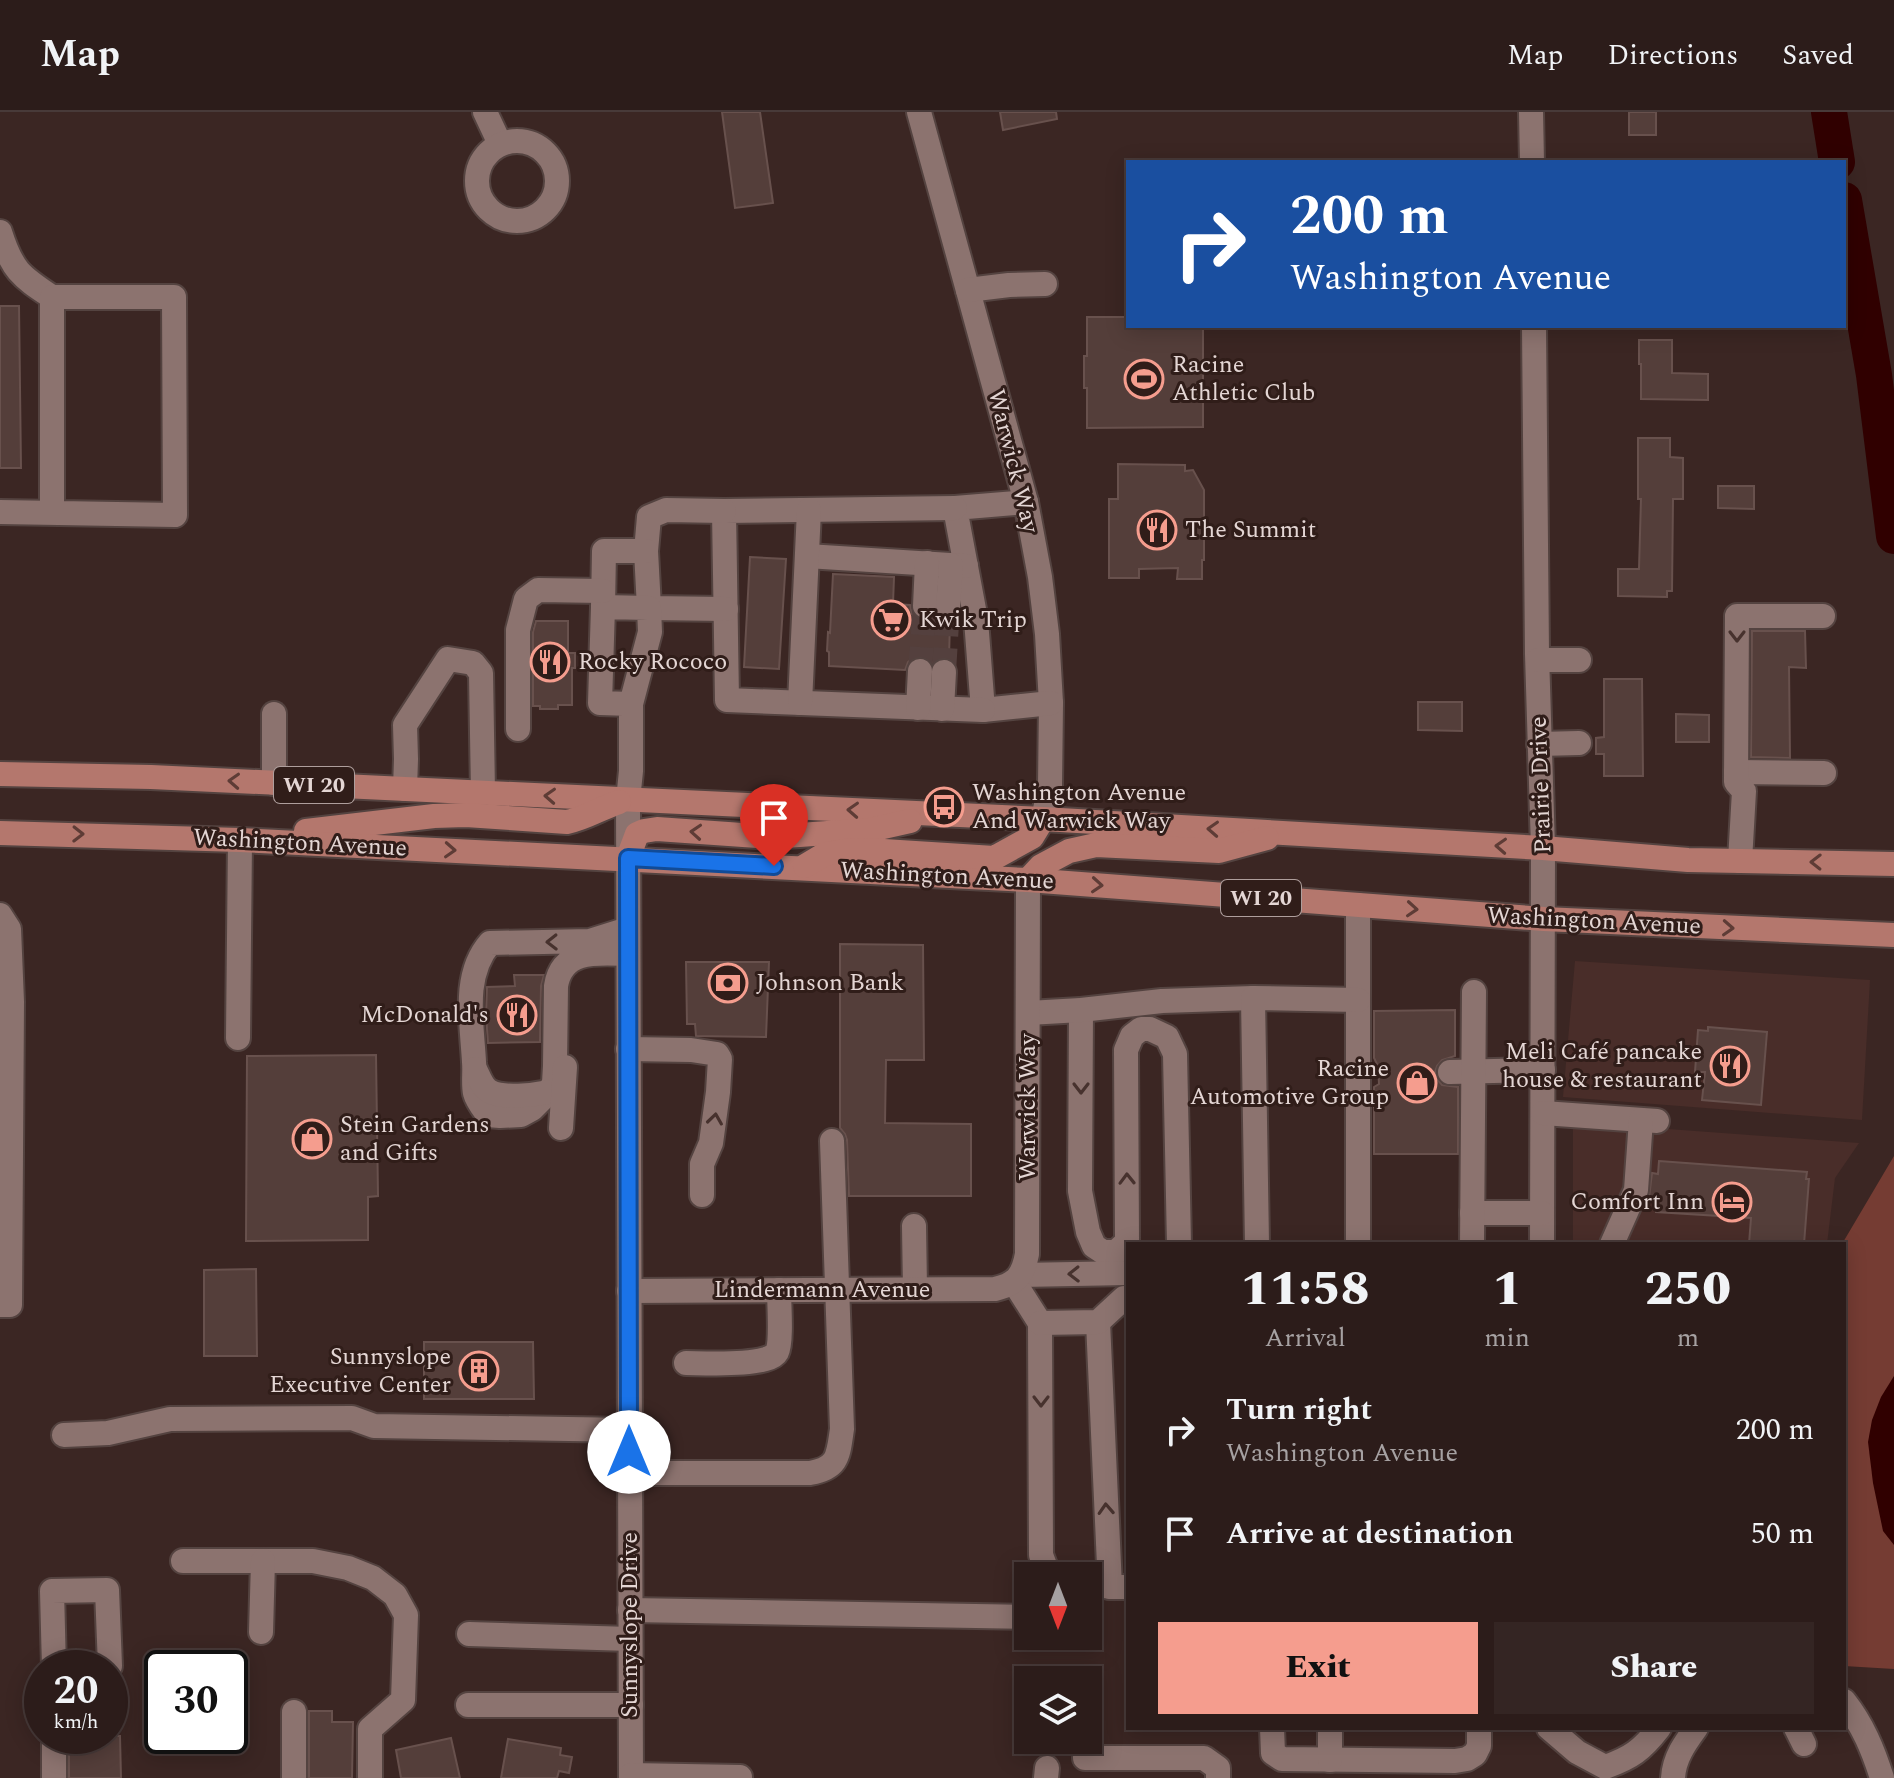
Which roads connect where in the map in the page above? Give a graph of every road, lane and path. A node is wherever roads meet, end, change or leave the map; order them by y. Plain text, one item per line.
1 (485, 112) edge
2 (919, 112) edge
3 (1531, 112) edge
4 (500, 144) dead end
5 (1532, 160) edge
6 (0, 232) edge
7 (1045, 284) dead end
8 (968, 290) junction
9 (52, 297) junction
10 (1534, 328) edge
11 (1026, 502) junction
12 (955, 508) junction
13 (809, 510) junction
14 (724, 511) junction
15 (0, 512) edge
16 (52, 513) junction
17 (646, 551) junction
18 (807, 556) junction
19 (948, 564) junction
20 (603, 599) junction
21 (936, 607) tunnel mouth
22 (649, 608) junction
23 (726, 609) junction
24 (1823, 616) dead end
25 (1538, 660) junction
26 (1579, 660) dead end
27 (932, 672) tunnel mouth
28 (800, 703) junction
29 (1051, 703) junction
30 (631, 704) junction
31 (930, 708) junction
32 (983, 710) junction
33 (274, 714) dead end
34 (518, 729) dead end
35 (1579, 743) dead end
36 (1539, 744) junction
37 (1736, 772) junction
38 (1824, 773) dead end
39 (0, 774) edge
40 (274, 783) junction
41 (405, 789) junction
42 (483, 793) junction
43 (628, 800) junction
44 (939, 814) junction
45 (1043, 819) junction
46 (0, 833) edge
47 (1285, 833) junction
48 (240, 840) junction
49 (1543, 848) junction
50 (628, 858) junction
51 (1740, 861) junction
52 (1894, 864) edge
53 (803, 868) junction
54 (1028, 880) junction
55 (1358, 905) junction
56 (0, 915) edge
57 (1544, 919) junction
58 (628, 929) junction
59 (1894, 935) edge
60 (628, 954) junction
61 (566, 965) junction
62 (1474, 992) dead end
63 (1253, 998) junction
64 (1358, 1000) junction
65 (1081, 1010) junction
66 (1028, 1013) junction
67 (238, 1038) dead end
68 (628, 1049) junction
69 (1543, 1070) junction
70 (1462, 1072) junction
71 (1543, 1113) junction
72 (561, 1128) dead end
73 (832, 1141) dead end
74 (702, 1195) dead end
75 (1472, 1213) junction
76 (1542, 1213) junction
77 (914, 1226) dead end
78 (1127, 1242) edge
79 (1179, 1242) edge
80 (1257, 1242) edge
81 (1358, 1242) edge
82 (1472, 1242) edge
83 (1542, 1242) edge
84 (1613, 1242) edge
85 (1126, 1243) edge
86 (1126, 1273) edge
87 (1017, 1278) junction
88 (915, 1289) junction
89 (779, 1290) junction
90 (838, 1290) junction
91 (629, 1291) junction
92 (1126, 1298) edge
93 (0, 1305) edge
94 (1098, 1322) junction
95 (1040, 1323) junction
96 (686, 1363) dead end
97 (629, 1430) junction
98 (64, 1435) dead end
99 (630, 1473) junction
100 (183, 1561) dead end
101 (263, 1561) junction
102 (1044, 1562) edge
103 (1109, 1586) edge
104 (630, 1610) junction
105 (1014, 1617) edge
106 (261, 1632) dead end
107 (469, 1634) dead end
108 (630, 1639) junction
109 (1846, 1704) edge
110 (468, 1705) dead end
111 (631, 1705) junction
112 (294, 1712) dead end
113 (1272, 1730) edge
114 (1330, 1730) edge
115 (1479, 1730) edge
116 (1551, 1730) edge
117 (1657, 1730) edge
118 (1695, 1730) edge
119 (54, 1754) edge
120 (1085, 1758) dead end
121 (1330, 1760) junction
122 (1436, 1769) edge
123 (631, 1776) edge
124 (740, 1777) edge
125 (54, 1778) edge
126 (294, 1778) edge
127 (370, 1778) edge
128 (1218, 1778) edge
129 (1673, 1778) edge
130 (1882, 1778) edge

1 - 4 street
2 - 8 street, Warwick Way
3 - 5 street
6 - 9 street
7 - 8 street
8 - 11 street, Warwick Way
9 - 16 street
9 - 16 street
10 - 25 street, Prairie Drive
11 - 12 street
11 - 29 street, Warwick Way
12 - 13 street
12 - 19 street
13 - 14 street
13 - 18 street
14 - 17 street, Sunnyslope Drive
14 - 23 street
15 - 16 street
17 - 20 street
17 - 22 street, Sunnyslope Drive
18 - 19 street
18 - 28 street
19 - 21 street
19 - 32 street
20 - 22 street
20 - 30 street
20 - 34 street
22 - 23 street
22 - 30 street, Sunnyslope Drive
23 - 28 street
24 -> 37 street
25 - 26 street
25 - 36 street, Prairie Drive
27 - 31 street
28 - 31 street
29 - 32 street
29 - 45 street, Warwick Way
30 - 43 street, Sunnyslope Drive
31 - 32 street
33 - 40 street
35 - 36 street
36 - 49 street, Prairie Drive
37 - 38 street
37 - 51 street
40 -> 39 main road, WI 20
40 - 41 main road, WI 20
41 - 42 main road, WI 20
41 - 42 street
43 -> 42 main road, WI 20
44 -> 43 main road, WI 20
43 - 48 main road
43 - 50 street, Sunnyslope Drive
44 - 45 main road, WI 20
44 -> 50 main road
47 -> 45 main road, WI 20
45 - 53 main road
46 -> 48 main road, Washington Avenue / WI 20
49 -> 47 main road, WI 20
47 - 54 main road
48 -> 50 main road, Washington Avenue / WI 20
48 - 67 street
49 - 51 main road, WI 20
49 - 57 street, Prairie Drive
50 - 53 main road, Washington Avenue / WI 20
50 - 58 street, Sunnyslope Drive
52 -> 51 main road, WI 20
53 - 54 main road, Washington Avenue / WI 20
54 -> 55 main road, Washington Avenue / WI 20
54 - 66 street, Warwick Way
55 -> 57 main road, Washington Avenue / WI 20
55 - 64 street
56 - 93 street
57 -> 59 main road, Washington Avenue / WI 20
57 - 69 street, Prairie Drive
58 - 60 street, Sunnyslope Drive
58 -> 61 street
60 - 61 street
60 - 68 street, Sunnyslope Drive
61 - 72 street
62 - 70 street
63 - 64 street
63 - 65 street
63 - 80 street
64 - 81 street
65 - 66 street
65 -> 85 street
66 - 87 street, Warwick Way
74 -> 68 street
68 - 91 street, Sunnyslope Drive
69 - 70 street
69 - 71 street, Prairie Drive
70 - 75 street
71 - 76 street, Prairie Drive
71 - 84 street
73 - 90 street
75 - 76 street
75 - 82 street
76 - 83 street, Prairie Drive
77 - 88 street
78 -> 79 street
86 -> 87 street, Lindermann Avenue
87 - 88 street, Lindermann Avenue
87 - 95 street
88 - 90 street, Lindermann Avenue
89 - 90 street, Lindermann Avenue
89 - 91 street, Lindermann Avenue
89 - 96 street
90 - 99 street
91 - 97 street, Sunnyslope Drive
92 - 94 street
94 - 95 street
103 -> 94 street
95 -> 102 street
97 - 98 street
97 - 99 street, Sunnyslope Drive
99 - 104 street, Sunnyslope Drive
100 - 101 street
101 - 106 street
101 - 127 street
104 - 105 street
104 - 108 street, Sunnyslope Drive
107 - 108 street
108 - 111 street, Sunnyslope Drive
109 - 130 street
110 - 111 street
111 - 123 street, Sunnyslope Drive
112 - 126 street
113 - 121 street
114 - 121 street
115 - 122 street
116 - 117 street
118 - 129 street
119 - 125 street
120 - 128 street
121 - 122 street
123 - 124 street

